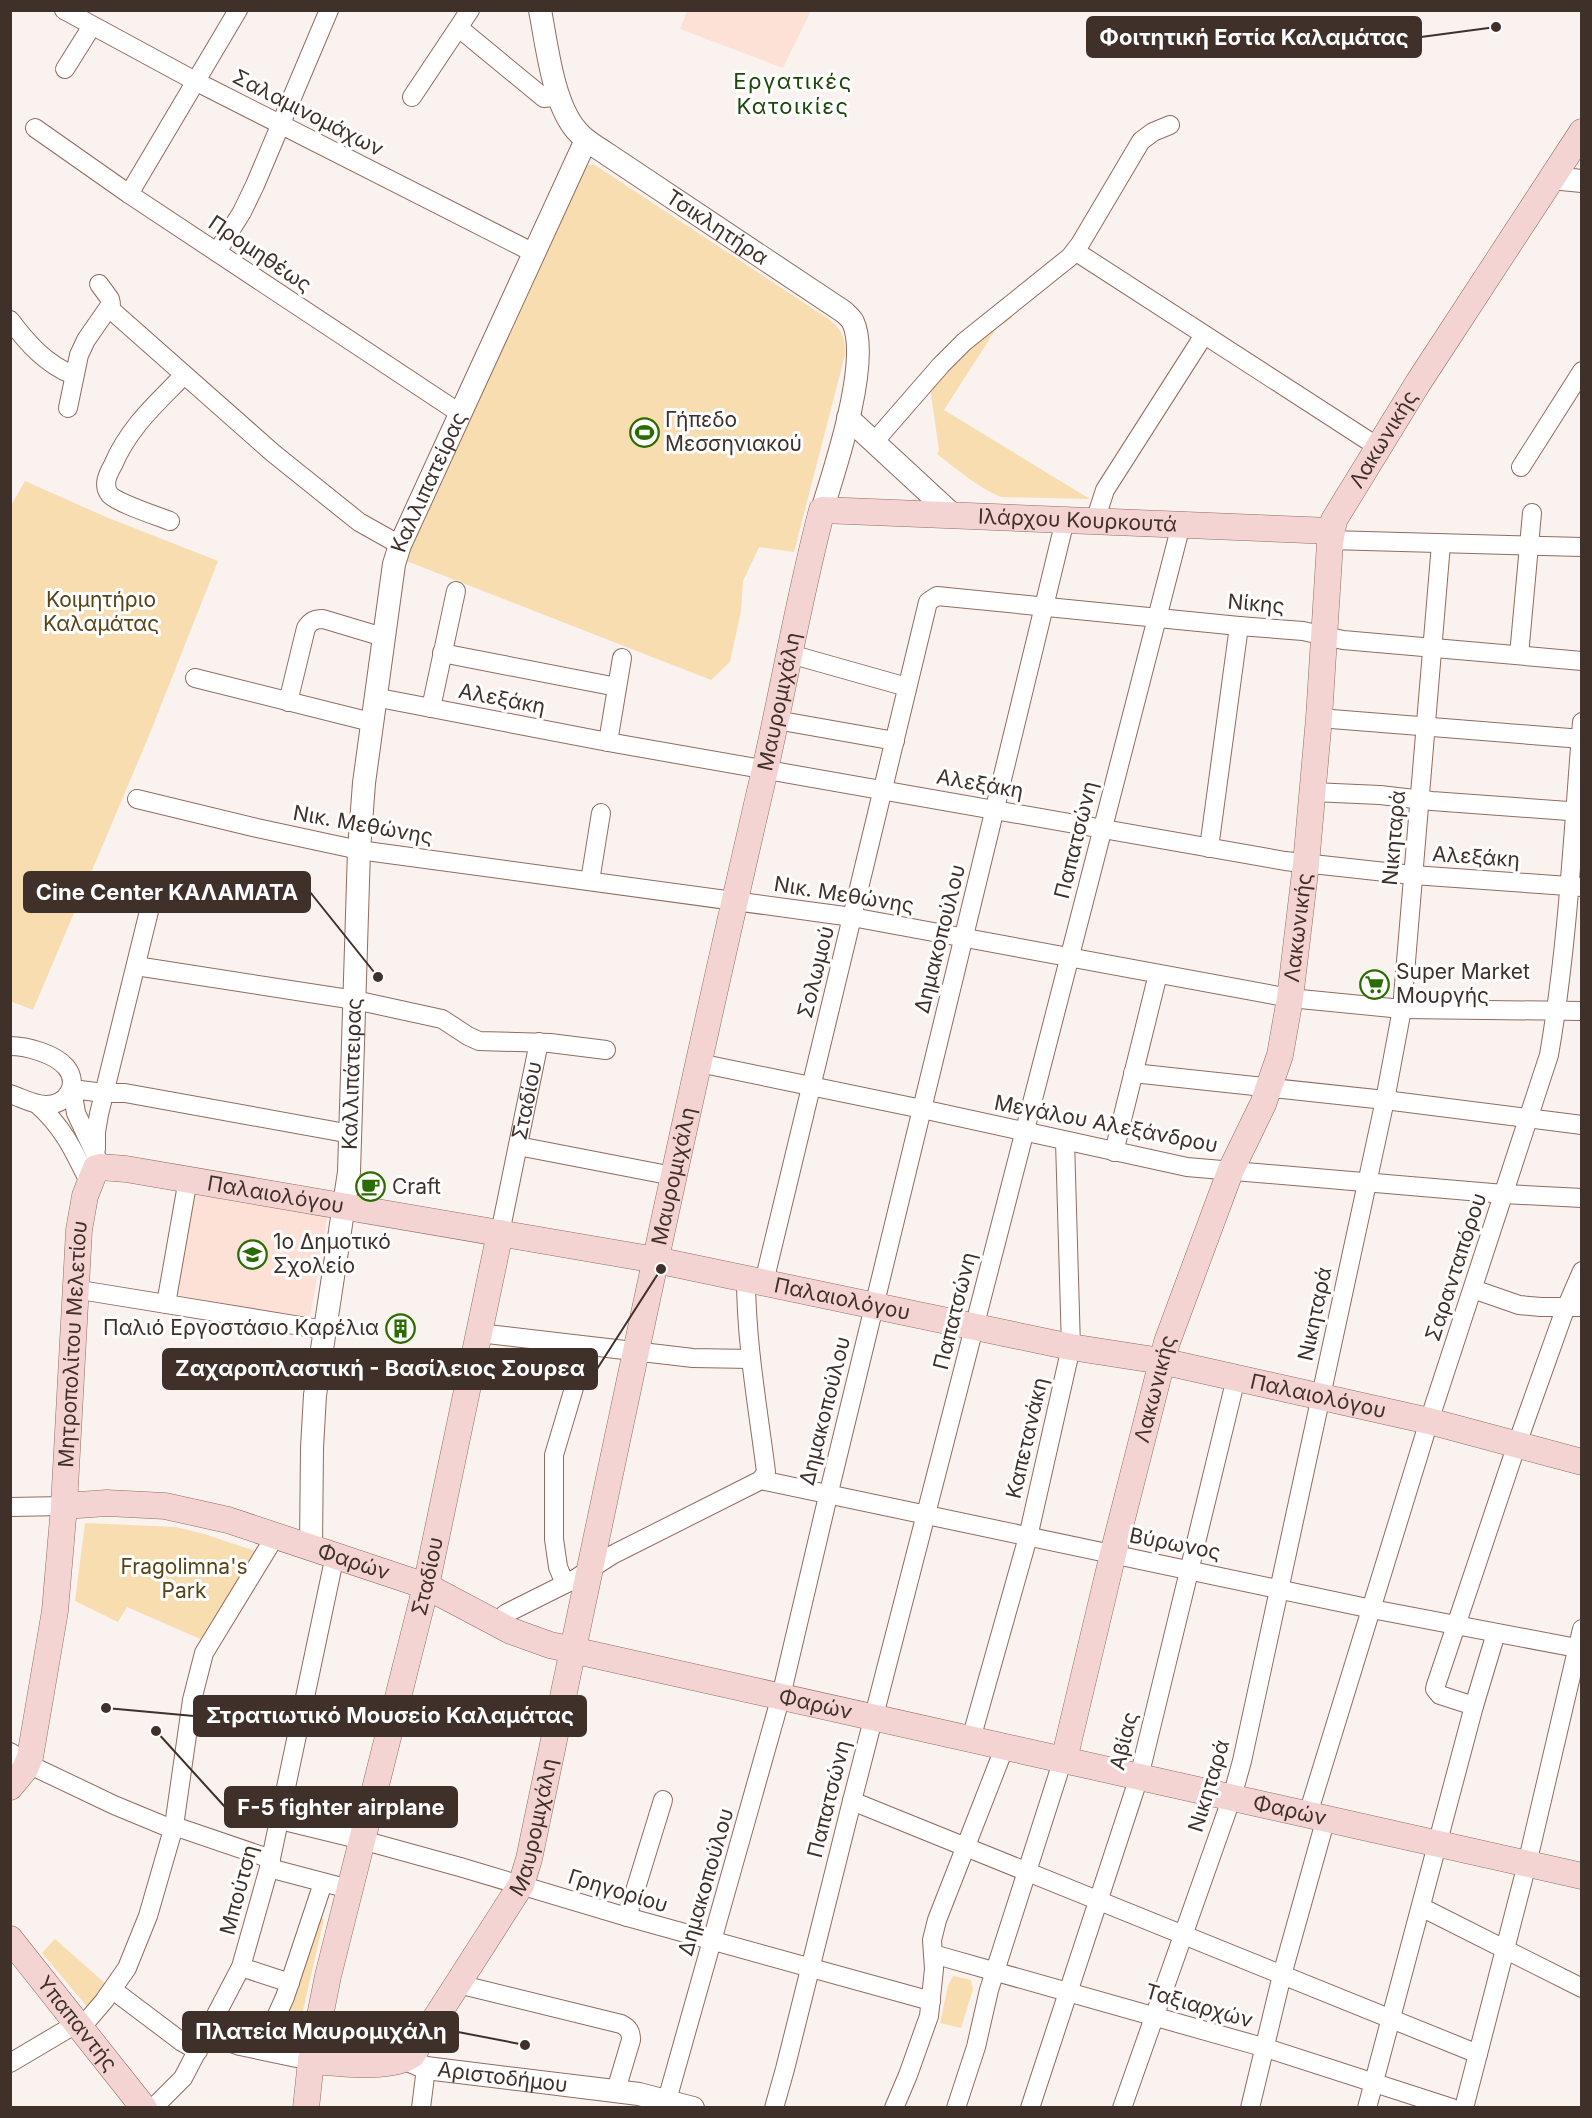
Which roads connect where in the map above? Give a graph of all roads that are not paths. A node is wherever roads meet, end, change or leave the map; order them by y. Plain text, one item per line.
1 (64, 10) edge
2 (238, 10) edge
3 (329, 10) edge
4 (470, 10) edge
5 (540, 10) edge
6 (92, 26) junction
7 (459, 28) junction
8 (65, 69) dead end
9 (197, 82) junction
10 (560, 96) junction
11 (412, 97) dead end
12 (280, 124) junction
13 (1170, 125) dead end
14 (35, 128) dead end
15 (1581, 132) edge
16 (586, 140) junction
17 (1551, 178) junction
18 (1581, 181) edge
19 (129, 194) junction
20 (1075, 251) junction
21 (217, 252) junction
22 (534, 253) junction
23 (99, 284) dead end
24 (109, 308) junction
25 (10, 320) edge
26 (1204, 335) junction
27 (1581, 371) edge
28 (73, 375) junction
29 (184, 375) junction
30 (68, 408) dead end
31 (461, 414) junction
32 (848, 418) junction
33 (874, 442) junction
34 (1378, 447) junction
35 (1521, 467) dead end
36 (822, 510) junction
37 (1532, 513) dead end
38 (954, 516) junction
39 (1065, 520) junction
40 (170, 521) dead end
41 (1095, 521) junction
42 (1181, 525) junction
43 (1331, 536) junction
44 (1441, 544) junction
45 (400, 545) junction
46 (1529, 546) junction
47 (1581, 547) edge
48 (456, 591) dead end
49 (928, 602) joint
50 (1044, 606) junction
51 (1157, 617) junction
52 (1239, 626) junction
53 (1324, 635) junction
54 (382, 637) junction
55 (1432, 648) junction
56 (442, 653) junction
57 (790, 654) junction
58 (1519, 655) junction
59 (622, 658) dead end
60 (1581, 661) edge
61 (195, 678) dead end
62 (617, 687) junction
63 (908, 687) junction
64 (374, 697) junction
65 (288, 702) junction
66 (431, 708) junction
67 (1319, 718) junction
68 (776, 720) junction
69 (371, 722) junction
70 (1426, 727) junction
71 (1581, 733) edge
72 (894, 741) junction
73 (608, 742) junction
74 (765, 770) junction
75 (883, 790) junction
76 (1312, 792) junction
77 (1420, 798) junction
78 (137, 799) dead end
79 (995, 810) junction
80 (1578, 811) edge
81 (601, 813) dead end
82 (1103, 829) junction
83 (1209, 848) junction
84 (359, 850) junction
85 (1306, 864) junction
86 (1413, 874) junction
87 (590, 881) junction
88 (1575, 886) edge
89 (734, 900) junction
90 (151, 903) dead end
91 (852, 917) junction
92 (962, 938) junction
93 (1069, 957) junction
94 (136, 966) junction
95 (1158, 975) junction
96 (1290, 999) junction
97 (355, 1000) junction
98 (1402, 1009) junction
99 (1556, 1011) junction
100 (1581, 1011) edge
101 (539, 1042) junction
102 (10, 1046) edge
103 (606, 1050) dead end
104 (699, 1063) junction
105 (1134, 1072) junction
106 (811, 1086) junction
107 (1269, 1087) junction
108 (72, 1089) junction
109 (104, 1093) junction
110 (10, 1094) edge
111 (1385, 1100) junction
112 (37, 1104) junction
113 (922, 1109) junction
114 (1529, 1118) junction
115 (1581, 1125) edge
116 (1024, 1131) junction
117 (351, 1134) junction
118 (1065, 1141) junction
119 (518, 1146) junction
120 (1114, 1152) junction
121 (94, 1169) junction
122 (1230, 1172) junction
123 (673, 1176) junction
124 (188, 1179) junction
125 (1366, 1183) junction
126 (1504, 1194) junction
127 (1581, 1198) edge
128 (345, 1205) junction
129 (500, 1233) junction
130 (656, 1260) junction
131 (1581, 1270) edge
132 (755, 1280) junction
133 (74, 1289) junction
134 (1473, 1289) junction
135 (166, 1304) junction
136 (874, 1305) junction
137 (1574, 1307) edge
138 (974, 1327) junction
139 (325, 1330) junction
140 (479, 1333) junction
141 (583, 1346) junction
142 (1071, 1347) junction
143 (636, 1351) junction
144 (751, 1359) junction
145 (1161, 1361) junction
146 (1236, 1378) junction
147 (1320, 1398) junction
148 (1429, 1421) junction
149 (1517, 1444) junction
150 (1581, 1462) edge
151 (761, 1480) junction
152 (828, 1496) junction
153 (64, 1506) junction
154 (10, 1507) edge
155 (925, 1516) junction
156 (276, 1535) junction
157 (1028, 1537) junction
158 (323, 1551) junction
159 (1113, 1554) junction
160 (589, 1569) junction
161 (1190, 1570) junction
162 (565, 1584) junction
163 (426, 1586) junction
164 (1279, 1588) junction
165 (1372, 1609) junction
166 (494, 1623) junction
167 (1456, 1625) junction
168 (1581, 1629) edge
169 (1496, 1633) junction
170 (1579, 1648) edge
171 (573, 1650) junction
172 (781, 1696) junction
173 (1474, 1706) junction
174 (873, 1717) junction
175 (971, 1739) junction
176 (1005, 1746) junction
177 (19, 1758) edge
178 (1064, 1760) junction
179 (1139, 1777) junction
180 (10, 1787) edge
181 (1232, 1797) junction
182 (663, 1800) dead end
183 (852, 1801) junction
184 (1317, 1816) junction
185 (280, 1821) junction
186 (173, 1828) junction
187 (362, 1840) junction
188 (1437, 1843) junction
189 (966, 1847) junction
190 (270, 1864) junction
191 (1527, 1864) junction
192 (1028, 1871) junction
193 (1581, 1872) edge
194 (323, 1882) junction
195 (521, 1885) junction
196 (349, 1889) junction
197 (1099, 1900) junction
198 (1420, 1907) junction
199 (627, 1917) junction
200 (1183, 1935) junction
201 (10, 1939) edge
202 (712, 1942) junction
203 (1505, 1948) junction
204 (933, 1954) junction
205 (241, 1967) junction
206 (810, 1969) junction
207 (996, 1971) junction
208 (1282, 1975) junction
209 (290, 1983) junction
210 (458, 1984) junction
211 (1581, 1988) edge
212 (113, 1990) junction
213 (1069, 1992) junction
214 (931, 2001) junction
215 (1154, 2016) junction
216 (1391, 2019) junction
217 (78, 2027) junction
218 (207, 2034) junction
219 (1266, 2049) junction
220 (261, 2050) junction
221 (198, 2051) junction
222 (1478, 2054) junction
223 (311, 2061) junction
224 (10, 2063) edge
225 (416, 2063) junction
226 (1374, 2082) junction
227 (616, 2090) junction
228 (667, 2100) junction
229 (144, 2108) edge
230 (153, 2108) edge
231 (306, 2108) edge
232 (421, 2108) edge
233 (693, 2108) edge
234 (774, 2108) edge
235 (894, 2108) edge
236 (956, 2108) edge
237 (1029, 2108) edge
238 (1122, 2108) edge
239 (1250, 2108) edge
240 (1367, 2108) edge
241 (1452, 2108) edge
242 (1464, 2108) edge

1 - 6 street, Σαλαμινομάχων
2 - 9 street
3 - 12 street
4 - 7 street
5 - 10 street
6 - 8 street
6 - 9 street, Σαλαμινομάχων
7 - 10 street
7 - 11 street
9 - 12 street, Σαλαμινομάχων
9 - 19 street
10 - 16 street
12 - 21 street
12 - 22 street, Σαλαμινομάχων
13 - 20 street
14 - 19 street, Προμηθέως
15 - 17 main road, Λακωνικής
16 - 22 street, Καλλιπατείρας
16 - 32 street, Τσικλητήρα
17 - 18 street
17 - 34 main road, Λακωνικής
19 - 21 street, Προμηθέως
20 - 26 street
20 - 33 street
21 - 31 street, Προμηθέως
22 - 31 street, Καλλιπατείρας
23 - 24 street
24 - 28 street
24 - 29 street
25 - 28 street
26 - 34 street
26 - 41 street
27 - 35 street
28 - 30 street
29 - 40 street
29 - 45 street
31 - 45 street, Καλλιπατείρας
32 - 33 street
32 - 36 street
33 - 38 street
34 - 43 main road, Λακωνικής
36 - 38 main road, Ιλάρχου Κουρκουτά
36 - 57 main road, Μαυρομιχάλη
37 - 46 street
38 - 39 main road, Ιλάρχου Κουρκουτά
39 - 41 main road, Ιλάρχου Κουρκουτά
39 - 50 street, Δημακοπούλου
41 - 42 main road, Ιλάρχου Κουρκουτά
42 - 43 main road, Ιλάρχου Κουρκουτά
42 - 51 street, Παπατσώνη
43 - 44 street
43 - 53 main road, Λακωνικής
44 - 46 street
44 - 55 street, Νικηταρά
45 - 54 street, Καλλιπατείρας
46 - 47 street
46 - 58 street
48 - 56 street
49 - 50 street, Νίκης
49 - 63 street, Σολωμού
50 - 51 street, Νίκης
50 - 79 street, Δημακοπούλου
51 - 52 street, Νίκης
51 - 82 street, Παπατσώνη
52 - 53 street, Νίκης
52 - 83 street
53 - 55 street, Νίκης
53 - 67 main road, Λακωνικής
54 - 64 street, Καλλιπατείρας
54 - 65 street
55 - 58 street, Νίκης
55 - 70 street, Νικηταρά
56 - 62 street
56 - 66 street
57 - 63 street
57 - 68 main road, Μαυρομιχάλη
58 - 60 street, Νίκης
59 - 62 street
61 - 65 street
62 - 73 street
63 - 72 street, Σολωμού
64 - 66 street, Αλεξάκη
64 - 69 street, Καλλιπατείρας
65 - 69 street
66 - 73 street, Αλεξάκη
67 - 70 street
67 - 76 main road, Λακωνικής
68 - 72 street
68 - 74 main road, Μαυρομιχάλη
69 - 84 street, Καλλιπατείρας
70 - 71 street
70 - 77 street, Νικηταρά
71 - 80 street, Σαρανταπόρου
72 - 75 street, Σολωμού
73 - 74 street, Αλεξάκη
74 - 75 street, Αλεξάκη
74 - 89 main road, Μαυρομιχάλη
75 - 79 street, Αλεξάκη
75 - 91 street, Σολωμού
76 - 77 street
76 - 85 main road, Λακωνικής
77 - 80 street
77 - 86 street, Νικηταρά
78 - 84 street, Νικ. Μεθώνης
79 - 82 street, Αλεξάκη
79 - 92 street, Δημακοπούλου
80 - 88 street, Σαρανταπόρου
81 - 87 street
82 - 83 street, Αλεξάκη
82 - 93 street, Παπατσώνη
83 - 85 street, Αλεξάκη
84 - 87 street, Νικ. Μεθώνης
84 - 97 street, Καλλιπάτειρας
85 - 86 street, Αλεξάκη
85 - 96 main road, Λακωνικής
86 - 88 street, Αλεξάκη
86 - 98 street, Νικηταρά
87 - 89 street, Νικ. Μεθώνης
88 - 99 street, Σαρανταπόρου
89 - 91 street, Νικ. Μεθώνης
89 - 104 main road, Μαυρομιχάλη
90 - 94 street, Μητροπολίτου Μελετίου
91 - 92 street, Νικ. Μεθώνης
91 - 106 street, Σολωμού
92 - 93 street, Νικ. Μεθώνης
92 - 113 street, Δημακοπούλου
93 - 95 street, Νικ. Μεθώνης
93 - 116 street, Παπατσώνη
94 - 97 street
94 - 109 street, Μητροπολίτου Μελετίου
95 - 96 street, Νικ. Μεθώνης
95 - 105 street
96 - 98 street, Νικ. Μεθώνης
96 - 107 main road, Λακωνικής
97 - 101 street
97 - 117 street, Καλλιπάτειρας
98 - 99 street, Νικ. Μεθώνης
98 - 111 street, Νικηταρά
99 - 100 street, Νικ. Μεθώνης
99 - 114 street, Σαρανταπόρου
101 - 103 street
101 - 119 street, Σταδίου
102 - 108 street
104 - 106 street, Μεγάλου Αλεξάνδρου
104 - 123 main road, Μαυρομιχάλη
105 - 107 street
105 - 120 street
106 - 113 street, Μεγάλου Αλεξάνδρου
106 - 132 street, Σολωμού
107 - 111 street
107 - 122 main road, Λακωνικής
108 - 109 street
108 - 112 street
108 - 121 street
109 - 117 street
109 - 121 street, Μητροπολίτου Μελετίου
110 - 112 street
111 - 114 street
111 - 125 street, Νικηταρά
112 - 121 street
113 - 116 street, Μεγάλου Αλεξάνδρου
113 - 136 street, Δημακοπούλου
114 - 115 street
114 - 126 street, Σαρανταπόρου
116 - 118 street, Μεγάλου Αλεξάνδρου
116 - 138 street, Παπατσώνη
117 - 128 street, Καλλιπάτειρας
118 - 120 street, Μεγάλου Αλεξάνδρου
118 - 142 street, Καπετανάκη
119 - 123 street
119 - 129 street, Σταδίου
120 - 122 street, Μεγάλου Αλεξάνδρου
121 - 124 main road, Παλαιολόγου
121 - 133 main road, Μητροπολίτου Μελετίου
122 - 125 street, Μεγάλου Αλεξάνδρου
122 - 145 main road, Λακωνικής
123 - 130 main road, Μαυρομιχάλη
124 - 128 main road, Παλαιολόγου
124 - 135 street
125 - 126 street, Μεγάλου Αλεξάνδρου
125 - 147 street, Νικηταρά
126 - 127 street, Μεγάλου Αλεξάνδρου
126 - 134 street, Σαρανταπόρου
128 - 129 main road, Παλαιολόγου
128 - 139 street, Καλλιπάτειρας
129 - 130 main road, Παλαιολόγου
129 - 140 main road, Σταδίου
130 - 132 main road, Παλαιολόγου
130 - 143 main road, Μαυρομιχάλη
131 - 137 street
132 - 136 main road, Παλαιολόγου
132 - 144 street, Σολωμού
133 - 135 street
133 - 153 main road, Μητροπολίτου Μελετίου
134 - 137 street
134 - 148 street, Σαρανταπόρου
135 - 139 street
136 - 138 main road, Παλαιολόγου
136 - 152 street, Δημακοπούλου
137 - 149 street
138 - 142 main road, Παλαιολόγου
138 - 155 street, Παπατσώνη
139 - 158 street, Καλλιπάτειρας
140 - 141 street
140 - 163 main road, Σταδίου
141 - 143 street
141 - 162 street
142 - 145 main road, Παλαιολόγου
142 - 157 street, Καπετανάκη
143 - 144 street
143 - 160 main road, Μαυρομιχάλη
144 - 151 street, Σολωμού
145 - 146 main road, Παλαιολόγου
145 - 159 main road, Λακωνικής
146 - 147 main road, Παλαιολόγου
146 - 161 street, Αβίας
147 - 148 main road, Παλαιολόγου
147 - 164 street, Νικηταρά
148 - 149 main road, Παλαιολόγου
148 - 165 street, Σαρανταπόρου
149 - 150 main road, Παλαιολόγου
149 - 167 street
151 - 152 street, Βύρωνος
151 - 160 street
152 - 155 street, Βύρωνος
152 - 172 street, Δημακοπούλου
153 - 154 street
153 - 156 main road, Φαρών
153 - 177 main road, Μητροπολίτου Μελετίου
155 - 157 street, Βύρωνος
155 - 174 street, Παπατσώνη
156 - 158 main road, Φαρών
156 - 186 street
157 - 159 street, Βύρωνος
157 - 175 street, Καπετανάκη
158 - 163 main road, Φαρών
158 - 185 street, Μπούτση
159 - 161 street, Βύρωνος
159 - 178 main road, Λακωνικής
160 - 162 street
160 - 171 main road, Μαυρομιχάλη
161 - 164 street, Βύρωνος
161 - 179 street, Αβίας
162 - 166 street
163 - 166 main road, Φαρών
163 - 187 main road, Σταδίου
164 - 165 street, Βύρωνος
164 - 181 street, Νικηταρά
165 - 167 street, Βύρωνος
165 - 184 street, Σαρανταπόρου
166 - 171 main road, Φαρών
167 - 169 street, Βύρωνος
167 - 173 street
168 - 170 street
169 - 170 street, Βύρωνος
169 - 173 street
170 - 191 street
171 - 172 main road, Φαρών
171 - 195 main road, Μαυρομιχάλη
172 - 174 main road, Φαρών
172 - 202 street, Δημακοπούλου
173 - 188 street
174 - 175 main road, Φαρών
174 - 183 street, Παπατσώνη
175 - 176 main road, Φαρών
176 - 178 main road, Φαρών
176 - 189 street
177 - 180 main road, Μητροπολίτου Μελετίου
177 - 186 street
178 - 179 main road, Φαρών
178 - 192 street
179 - 181 main road, Φαρών
179 - 197 street, Αβίας
181 - 184 main road, Φαρών
181 - 200 street, Νικηταρά
182 - 199 street
183 - 189 street
183 - 206 street, Παπατσώνη
184 - 188 main road, Φαρών
184 - 208 street, Σαρανταπόρου
185 - 187 street, Γρηγορίου
185 - 190 street, Μπούτση
186 - 190 street
186 - 212 street
187 - 195 street, Γρηγορίου
187 - 196 main road, Σταδίου
188 - 191 main road, Φαρών
188 - 198 street
189 - 192 street
189 - 204 street
190 - 194 street
190 - 205 street, Μπούτση
191 - 193 main road, Φαρών
191 - 203 street
192 - 197 street
192 - 207 street
194 - 196 street
194 - 209 street
195 - 199 street, Γρηγορίου
195 - 210 main road, Μαυρομιχάλη
196 - 223 main road, Σταδίου
197 - 200 street
197 - 213 street, Αβίας
198 - 203 street
198 - 216 street
199 - 202 street, Γρηγορίου
200 - 208 street
200 - 215 street, Νικηταρά
201 - 217 main road, Υπαπαντής
202 - 206 street, Γρηγορίου
202 - 228 street, Δημακοπούλου
203 - 211 street
203 - 222 street
204 - 207 street, Ταξιαρχών
204 - 214 street
205 - 209 street
205 - 218 street, Μπούτση
206 - 214 street, Γρηγορίου
206 - 234 street, Παπατσώνη
207 - 213 street, Ταξιαρχών
207 - 236 street
208 - 216 street
208 - 219 street, Σαρανταπόρου
209 - 220 street
210 - 225 main road, Μαυρομιχάλη
210 - 227 street
212 - 217 street
212 - 221 street
213 - 215 street, Ταξιαρχών
213 - 237 street, Αβίας
214 - 235 street
215 - 219 street, Ταξιαρχών
215 - 238 street, Νικηταρά
216 - 222 street
216 - 226 street
217 - 224 street
217 - 229 main road, Υπαπαντής
218 - 220 street
218 - 221 street, Μπούτση
219 - 226 street, Ταξιαρχών
219 - 239 street, Σαρανταπόρου
220 - 223 street
221 - 230 street, Μπούτση
222 - 242 street
223 - 225 main road, Αριστοδήμου
223 - 231 main road, Σταδίου
225 - 227 street, Αριστοδήμου
225 - 232 street
226 - 240 street
226 - 241 street, Ταξιαρχών
227 - 228 street, Αριστοδήμου
228 - 233 street, Αριστοδήμου

